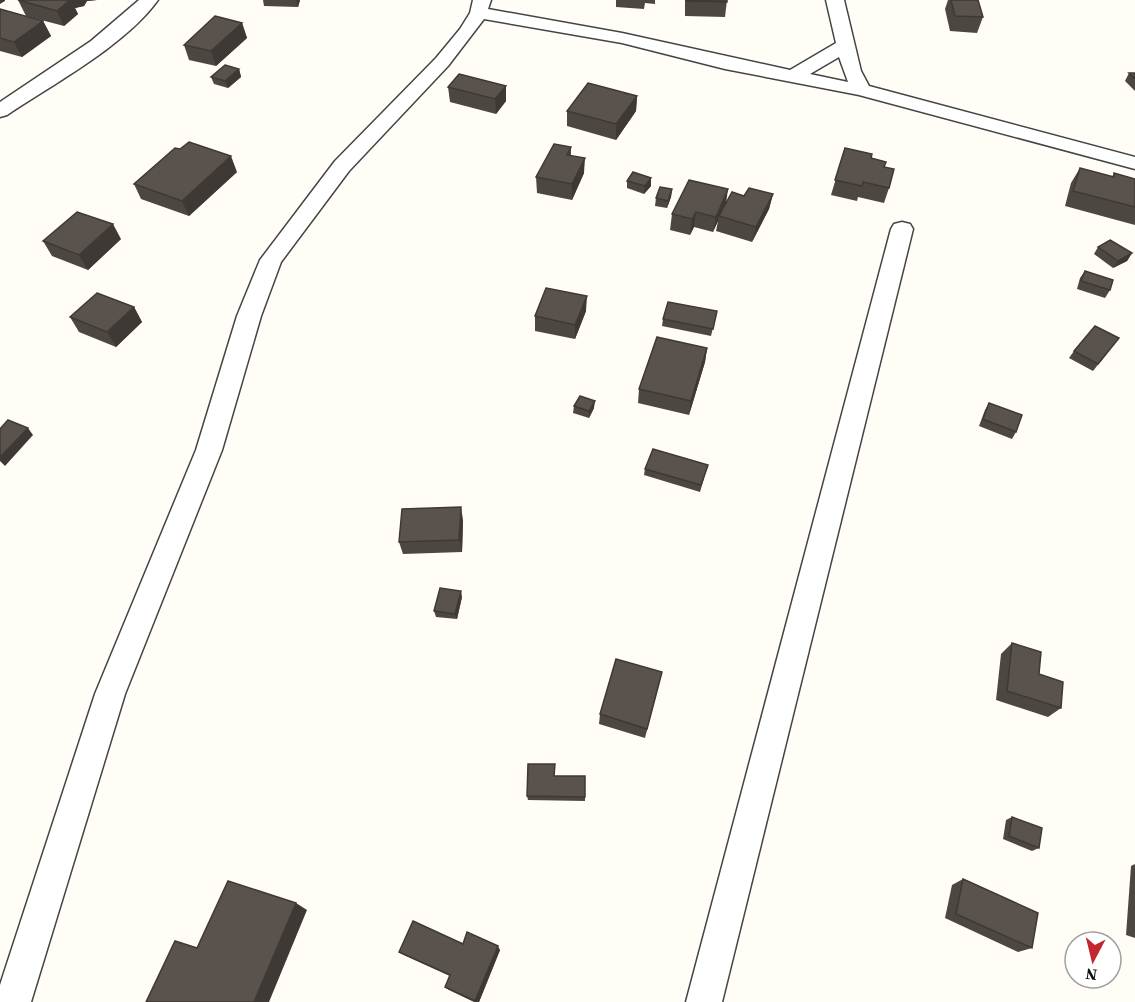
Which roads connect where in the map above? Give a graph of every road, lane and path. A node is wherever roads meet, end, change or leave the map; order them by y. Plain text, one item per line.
1 (149, 0) edge
2 (835, 0) edge
3 (480, 6) edge
4 (846, 45) junction
5 (794, 76) junction
6 (861, 90) junction
7 (0, 111) edge
8 (1135, 164) edge
9 (902, 229) dead end
10 (13, 1002) edge
11 (704, 1002) edge

1 - 7 street
2 - 4 street
3 - 5 street
3 - 10 street
4 - 5 street
4 - 6 street
5 - 6 street
6 - 8 street
9 - 11 street

